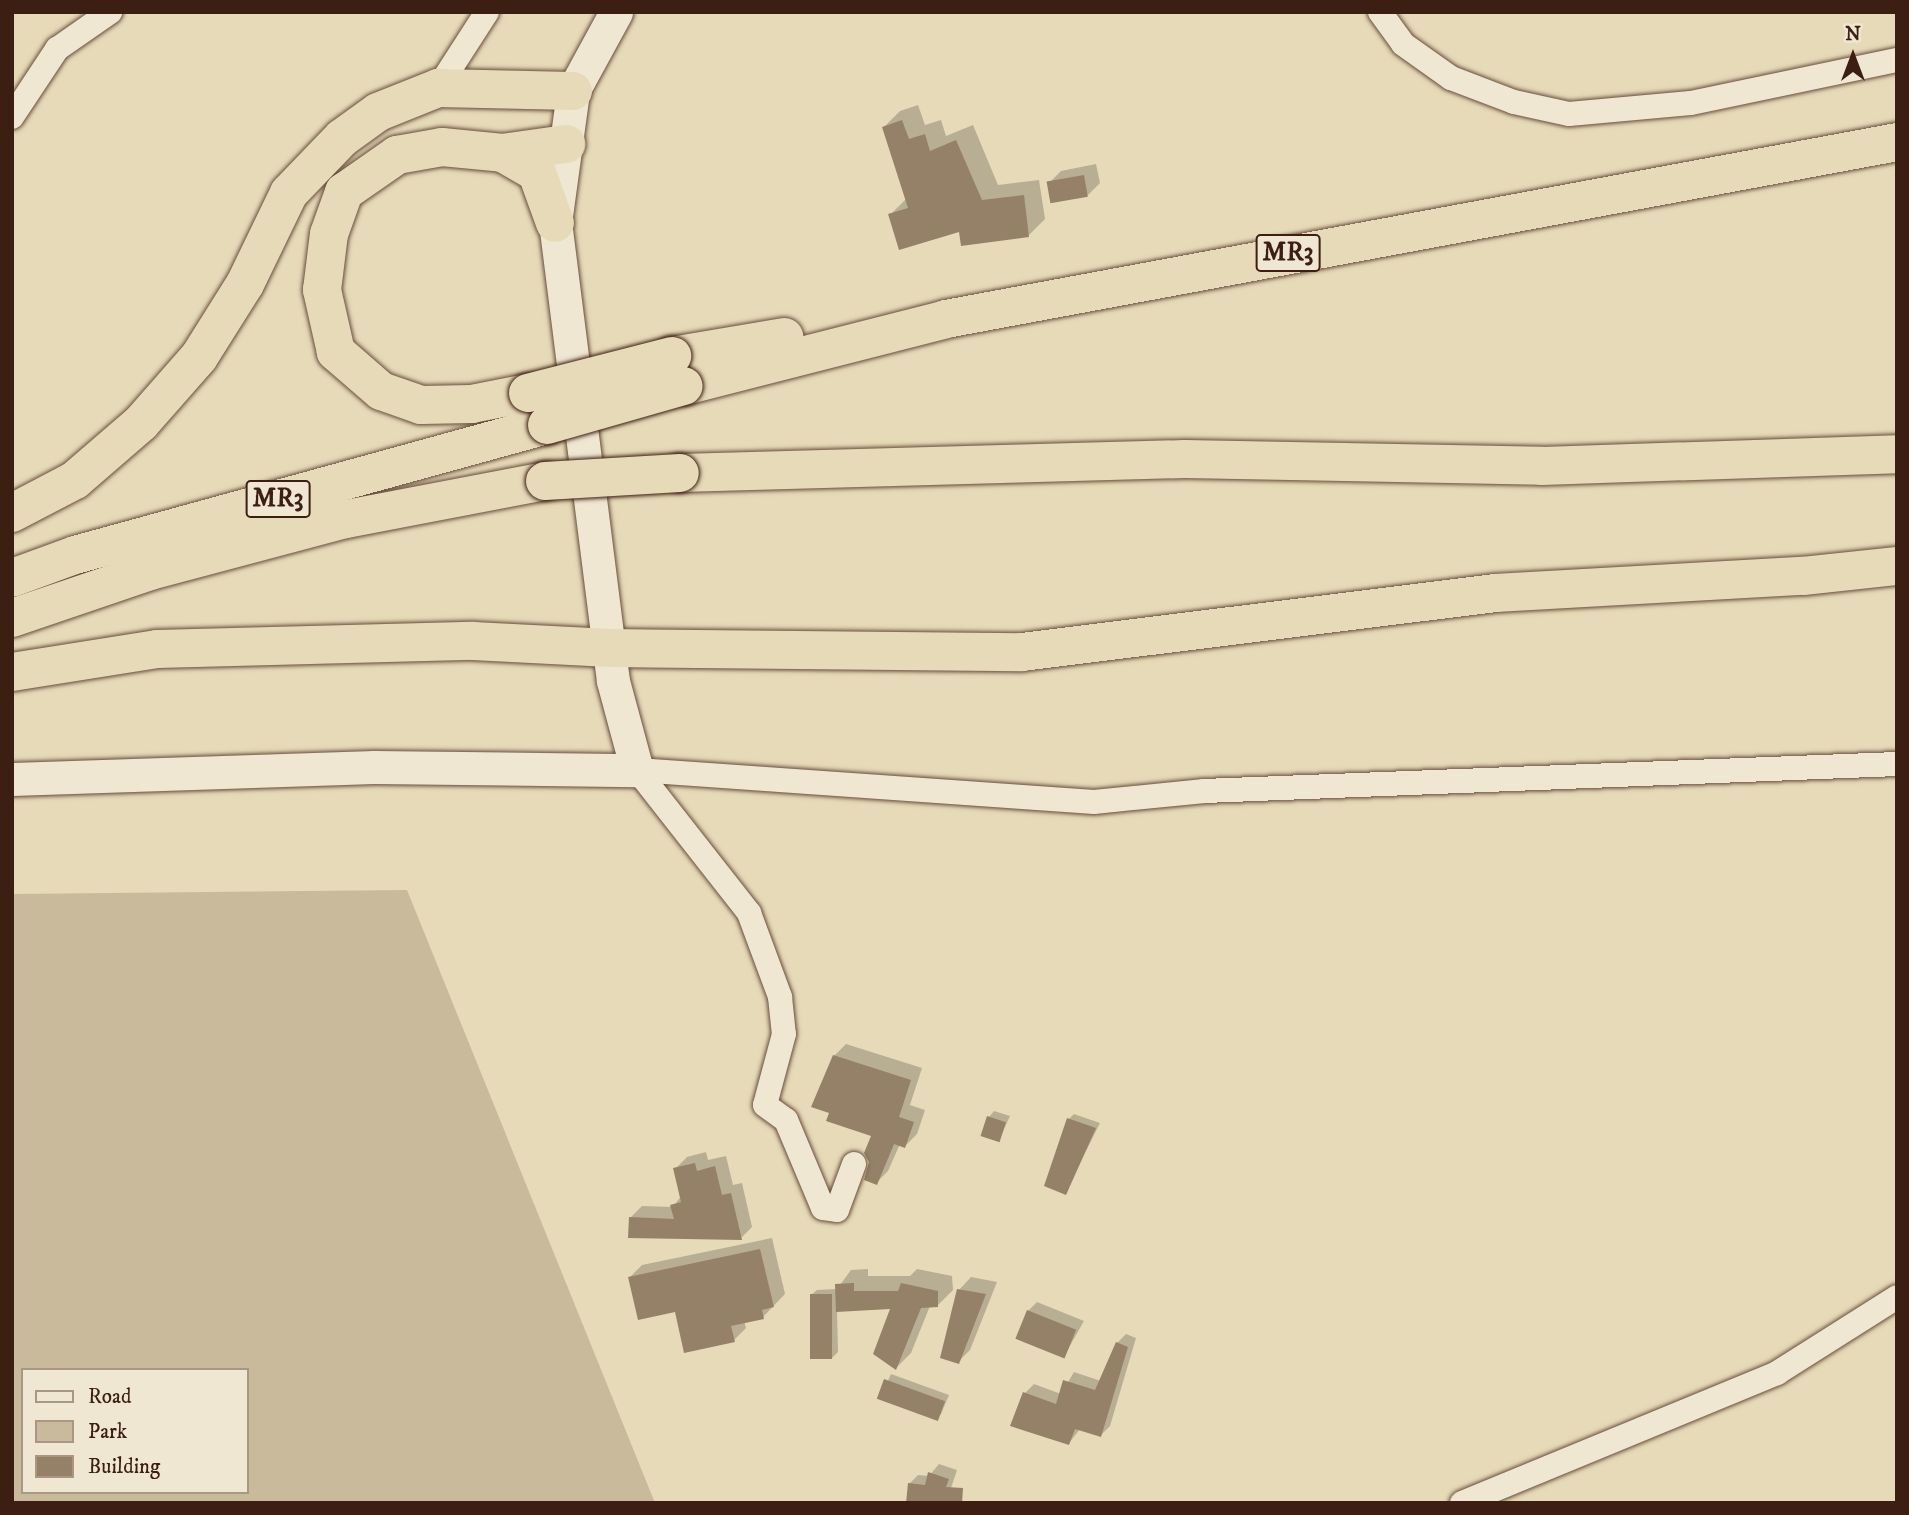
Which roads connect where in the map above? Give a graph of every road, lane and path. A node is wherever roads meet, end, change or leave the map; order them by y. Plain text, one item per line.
1 (110, 12) edge
2 (487, 12) edge
3 (616, 12) edge
4 (1380, 12) edge
5 (1897, 61) edge
6 (438, 88) junction
7 (573, 90) junction
8 (12, 117) edge
9 (1897, 142) edge
10 (566, 144) junction
11 (503, 153) junction
12 (555, 223) junction
13 (537, 409) junction
14 (1897, 454) edge
15 (12, 513) edge
16 (1897, 566) edge
17 (12, 578) edge
18 (12, 618) edge
19 (610, 648) junction
20 (12, 672) edge
21 (1897, 764) edge
22 (637, 770) junction
23 (12, 779) edge
24 (854, 1164) dead end
25 (1897, 1297) edge
26 (1462, 1503) edge

1 - 8 street
2 - 6 street
3 - 7 street
4 - 5 street
6 - 7 highway
6 - 15 highway
7 - 10 street
9 - 13 highway, MR3, bridge
10 - 11 highway
10 - 12 street
11 - 12 highway
11 - 13 highway
12 - 19 street
13 - 17 highway, MR3
14 - 18 highway, MR3, bridge
16 - 19 highway
19 - 20 highway
19 - 22 street
21 - 22 street
22 - 23 street
22 - 24 street
25 - 26 street

